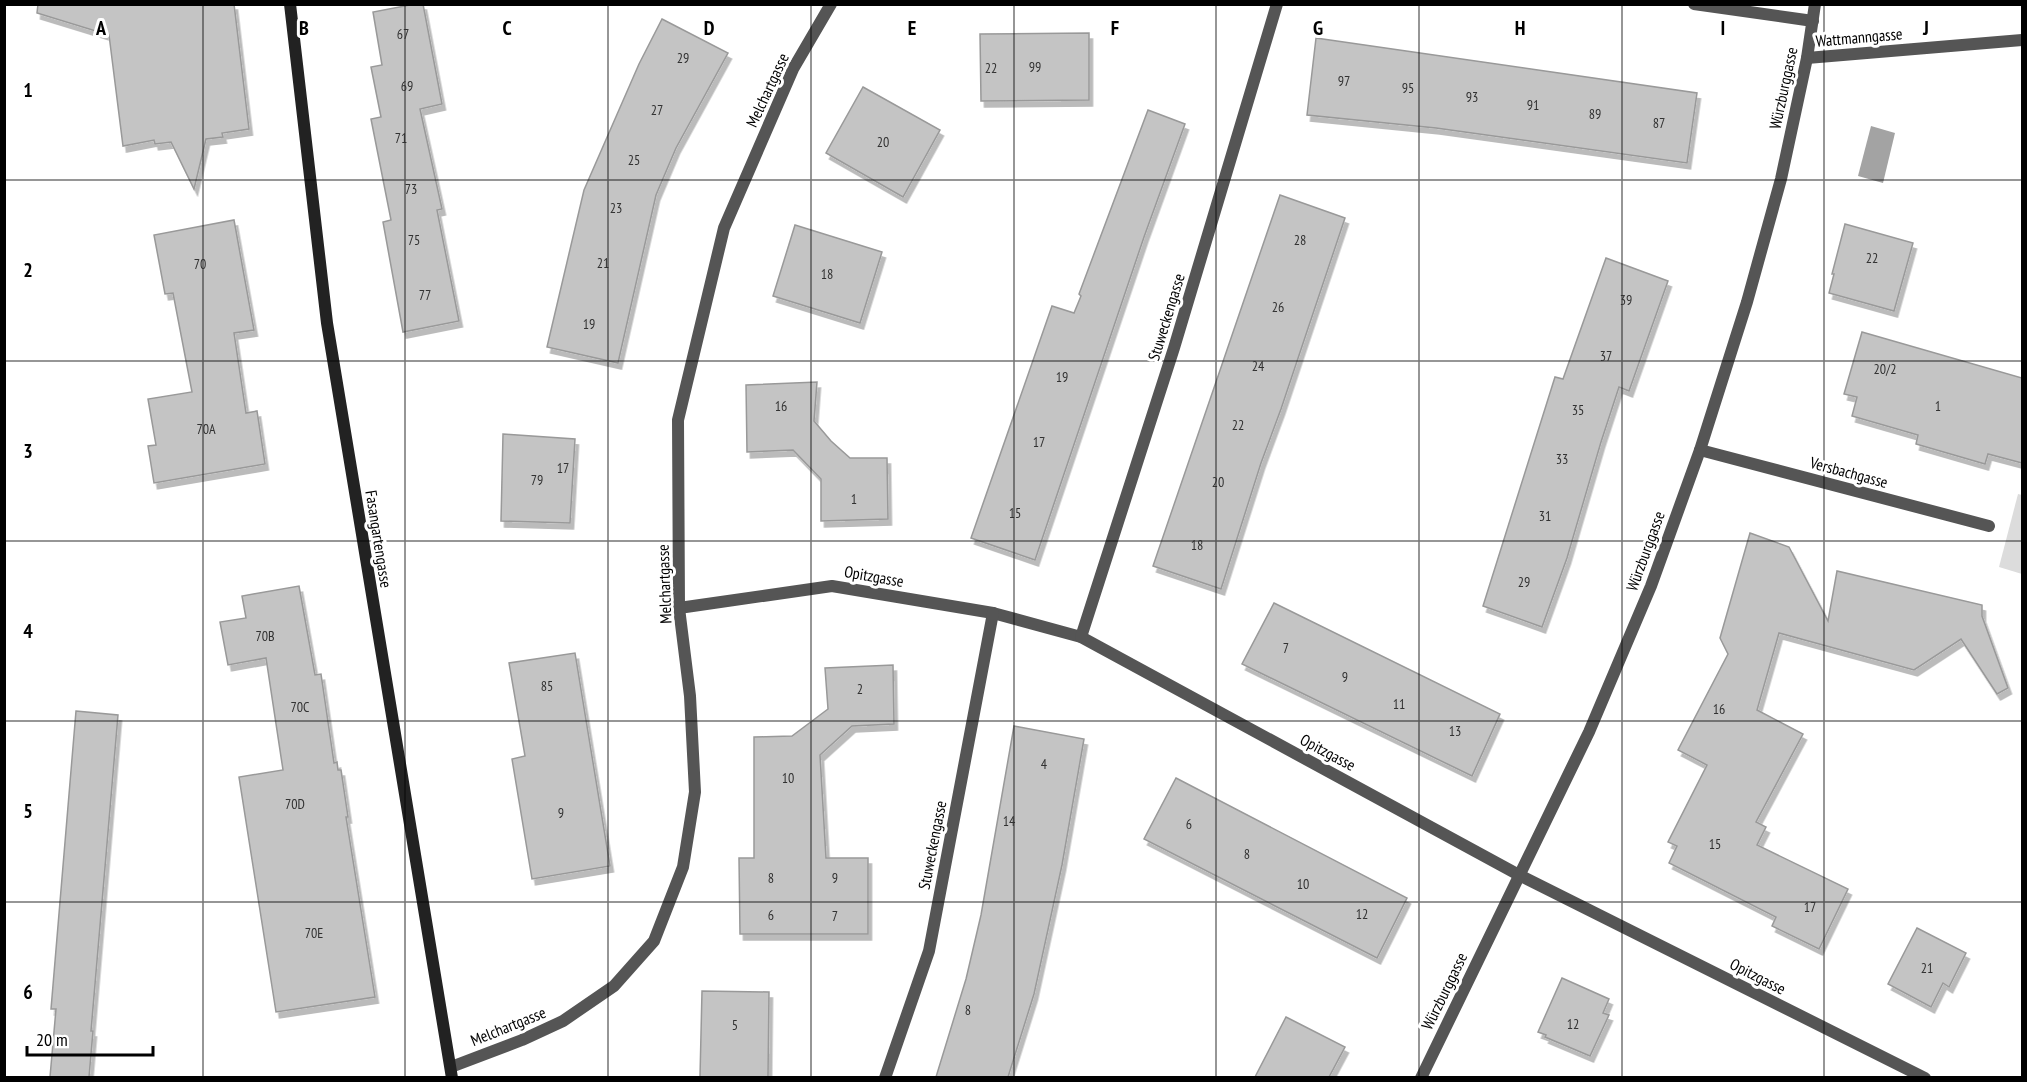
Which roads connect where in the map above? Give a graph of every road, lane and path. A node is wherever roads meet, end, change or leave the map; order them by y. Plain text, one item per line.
1 (290, 4) edge
2 (831, 4) edge
3 (1277, 4) edge
4 (1694, 4) edge
5 (1815, 4) edge
6 (1813, 21) junction
7 (2022, 40) edge
8 (1807, 58) junction
9 (1700, 450) junction
10 (1989, 525) dead end
11 (679, 608) junction
12 (993, 613) junction
13 (1081, 637) junction
14 (1519, 875) junction
15 (451, 1072) edge
16 (885, 1077) edge
17 (1421, 1077) edge
18 (1925, 1077) edge

1 - 15 main road, Fasangartengasse
2 - 11 street, Melchartgasse
3 - 13 street, Stuweckengasse
4 - 6 street, Wattmanngasse
5 - 6 street, Würzburggasse
6 - 8 street, Würzburggasse
7 - 8 street, Wattmanngasse
8 - 9 street, Würzburggasse
9 - 10 street, Versbachgasse
9 - 14 street, Würzburggasse
11 - 12 street, Opitzgasse
11 - 15 street, Melchartgasse
12 - 13 street, Opitzgasse
12 - 16 street, Stuweckengasse
13 - 14 street, Opitzgasse
14 - 17 street, Würzburggasse
14 - 18 street, Opitzgasse

